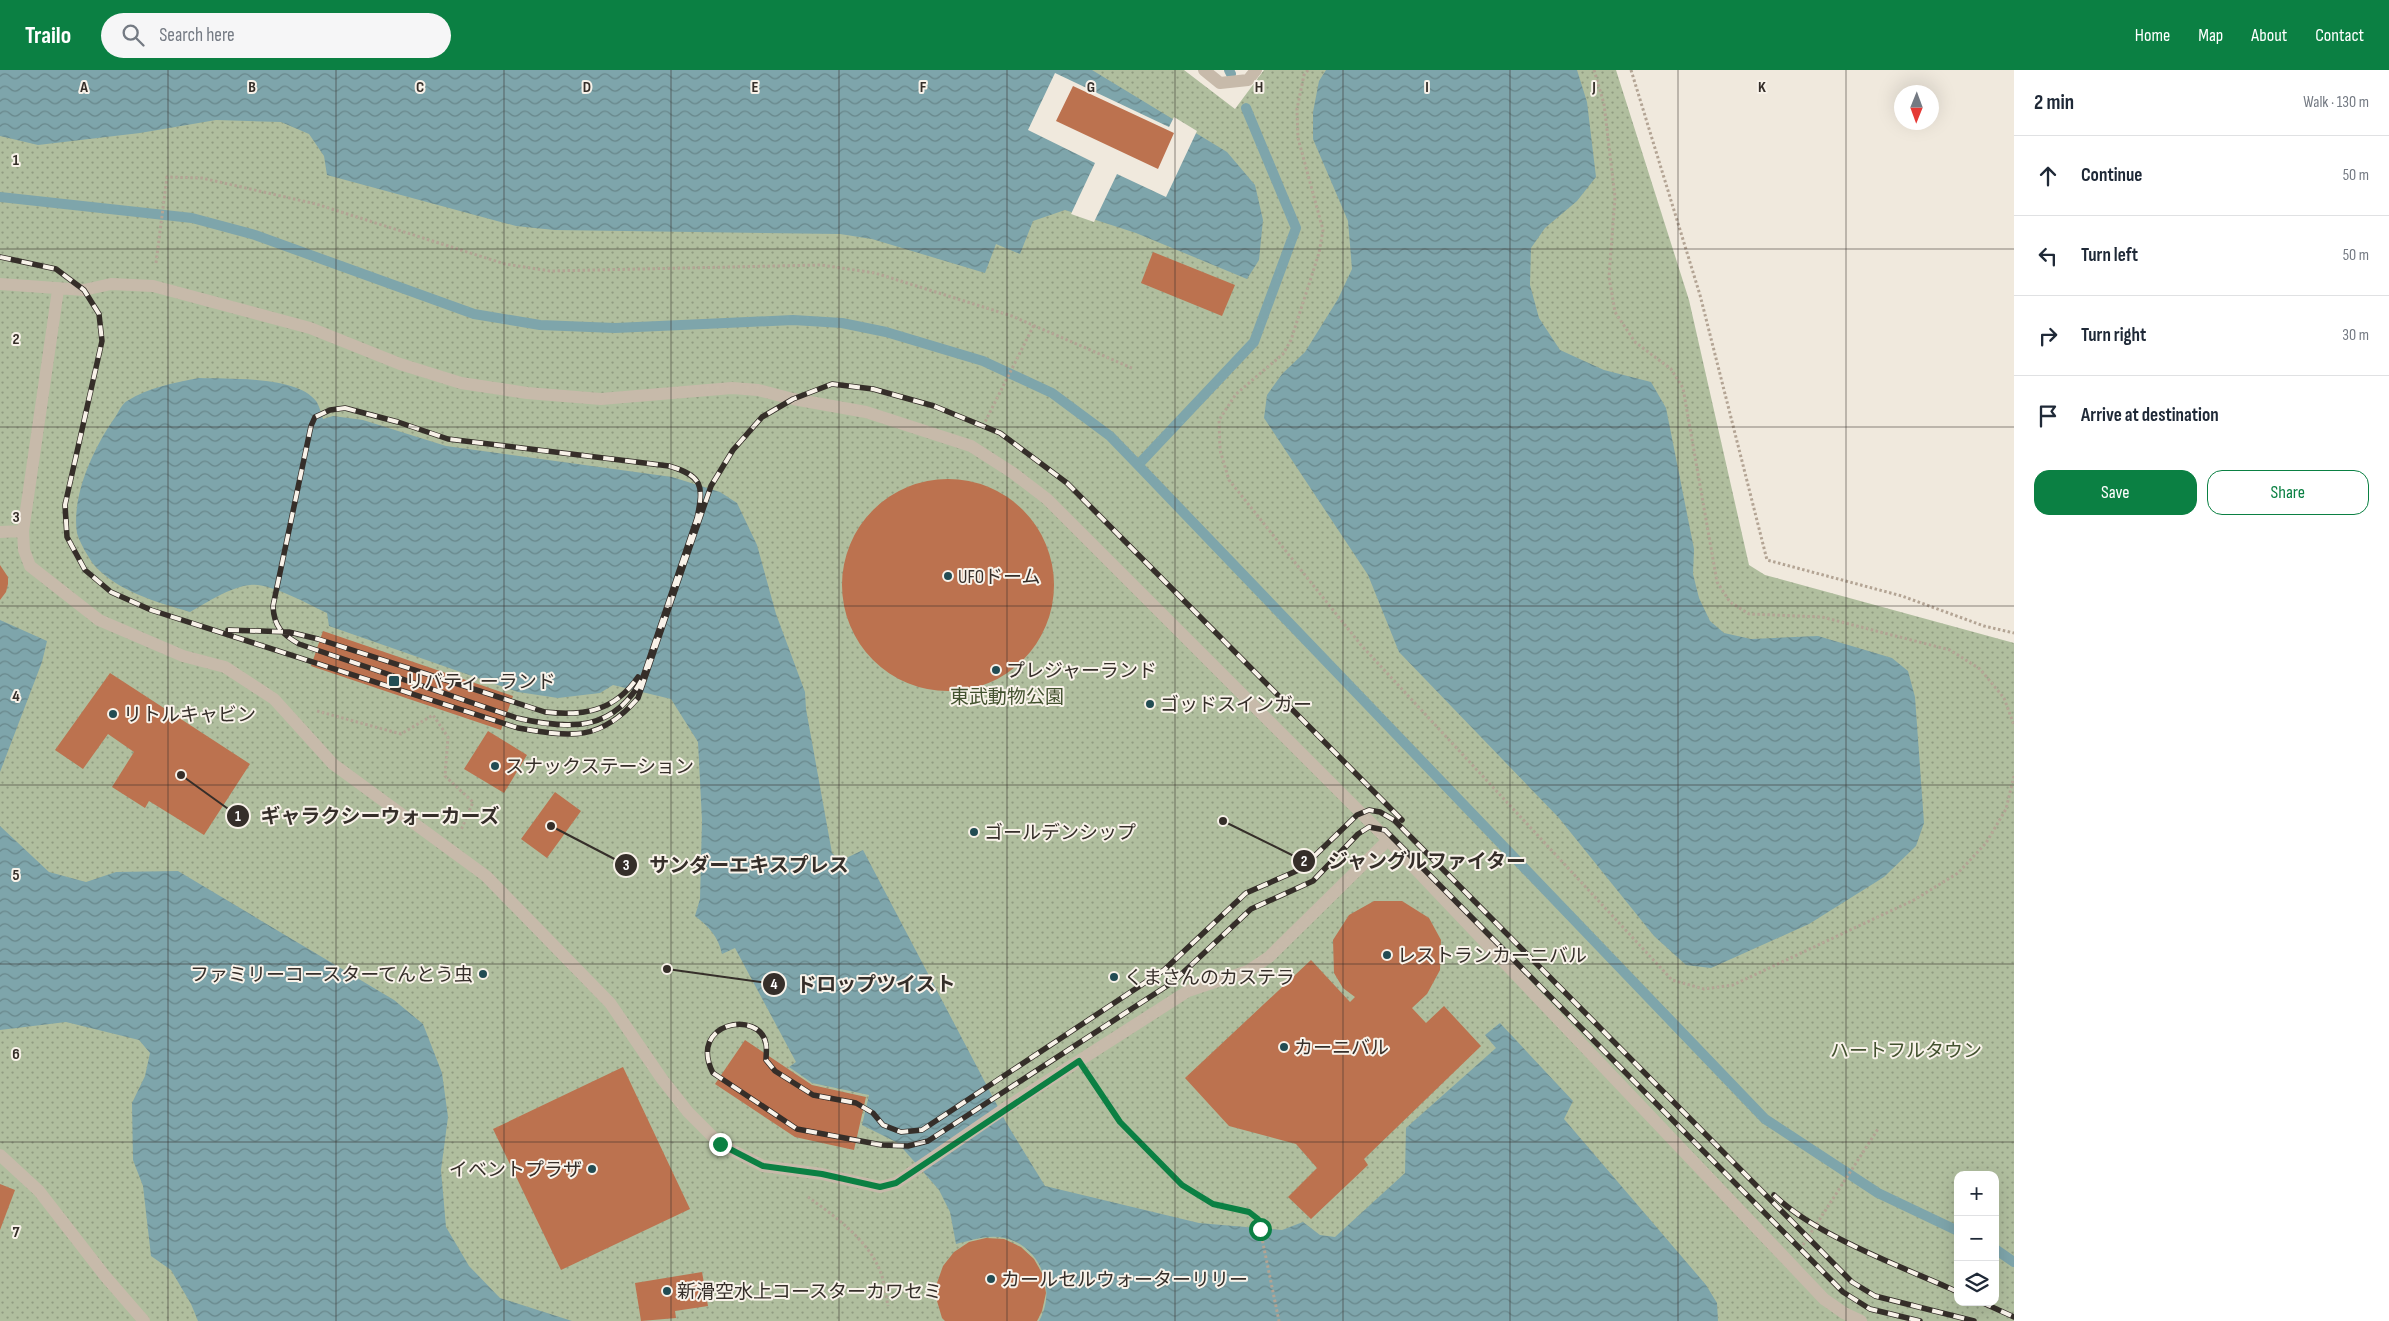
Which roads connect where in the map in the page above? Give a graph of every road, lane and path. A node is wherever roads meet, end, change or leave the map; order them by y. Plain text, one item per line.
1 (1204, 70) edge
2 (1256, 70) edge
3 (1308, 70) edge
4 (1594, 70) edge
5 (1631, 70) edge
6 (157, 256) dead end
7 (0, 284) edge
8 (58, 290) junction
9 (1034, 325) junction
10 (1134, 369) dead end
11 (995, 405) dead end
12 (23, 531) junction
13 (0, 532) edge
14 (2014, 633) edge
15 (274, 699) junction
16 (2014, 725) edge
17 (2014, 776) edge
18 (1388, 840) junction
19 (452, 851) junction
20 (1079, 1061) junction
21 (1878, 1129) dead end
22 (0, 1155) edge
23 (801, 1192) dead end
24 (1792, 1265) junction
25 (888, 1306) dead end
26 (144, 1321) edge
27 (1279, 1321) edge
28 (1861, 1321) edge

1 - 2 street
3 - 17 path
4 - 16 path
5 - 14 path
6 - 9 path
7 - 8 street
8 - 12 street
8 - 18 street
9 - 10 path
9 - 11 path
12 - 13 street
12 - 15 street
15 - 19 street
15 - 19 path
18 - 20 street
18 - 24 street
19 - 20 street
20 - 27 path
21 - 24 path
22 - 26 street
23 - 25 path
24 - 28 street

